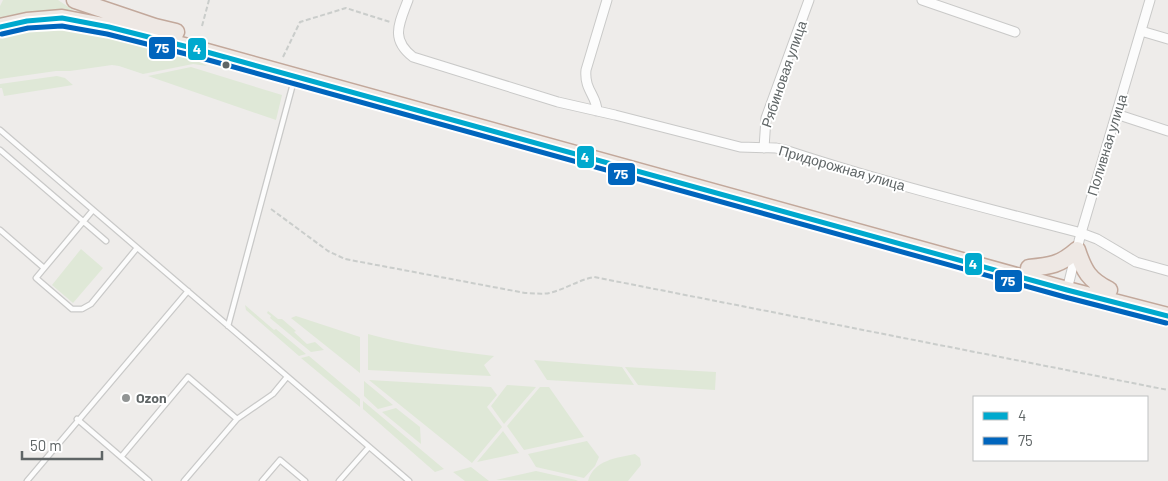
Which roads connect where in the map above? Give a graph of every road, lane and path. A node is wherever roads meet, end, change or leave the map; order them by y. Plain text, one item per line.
1 (75, 0) edge
2 (209, 0) edge
3 (408, 0) edge
4 (607, 0) edge
5 (809, 0) edge
6 (922, 0) edge
7 (1150, 0) edge
8 (399, 25) junction
9 (202, 26) dead end
10 (0, 27) edge
11 (1141, 31) junction
12 (1015, 32) dead end
13 (1168, 39) edge
14 (283, 57) dead end
15 (295, 76) junction
16 (597, 111) junction
17 (1116, 114) junction
18 (0, 130) edge
19 (1168, 131) edge
20 (764, 148) junction
21 (0, 150) edge
22 (271, 209) dead end
23 (93, 210) junction
24 (84, 222) junction
25 (0, 230) edge
26 (1081, 233) junction
27 (106, 241) dead end
28 (137, 248) junction
29 (1077, 250) junction
30 (44, 268) junction
31 (1028, 268) junction
32 (1168, 271) edge
33 (1068, 285) junction
34 (1109, 290) junction
35 (188, 291) junction
36 (1168, 305) edge
37 (1168, 316) edge
38 (228, 326) junction
39 (287, 377) junction
40 (1168, 390) edge
41 (77, 419) junction
42 (238, 419) junction
43 (369, 447) junction
44 (121, 457) junction
45 (26, 481) edge
46 (149, 481) edge
47 (184, 481) edge
48 (262, 481) edge
49 (305, 481) edge
50 (339, 481) edge
51 (409, 481) edge

1 - 31 highway
2 - 9 path
3 - 8 street
4 - 16 street
5 - 20 street, Рябиновая улица
6 - 12 street
7 - 11 street, Поливная улица
8 - 14 path
8 - 16 street, Придорожная улица
10 - 15 highway
11 - 13 street
11 - 17 street, Поливная улица
15 - 33 highway
15 - 38 lane
16 - 20 street, Придорожная улица
17 - 19 street
17 - 26 street, Поливная улица
18 - 23 lane
20 - 26 street, Придорожная улица
21 - 24 lane
22 - 40 path
23 - 24 lane
23 - 28 lane
24 - 27 lane
24 - 30 lane
25 - 30 lane
26 - 29 street, Поливная улица
26 - 32 street, Придорожная улица
28 - 30 lane
28 - 35 lane
29 - 31 highway
29 - 33 street, Поливная улица
29 - 34 highway
31 - 33 highway
33 - 34 highway
33 - 37 highway
34 - 36 highway
35 - 38 lane
35 - 41 lane
38 - 39 lane
39 - 42 lane
39 - 43 lane
41 - 44 lane
41 - 45 lane
42 - 44 lane
42 - 47 lane
43 - 50 lane
43 - 51 lane
44 - 46 lane
48 - 49 lane

